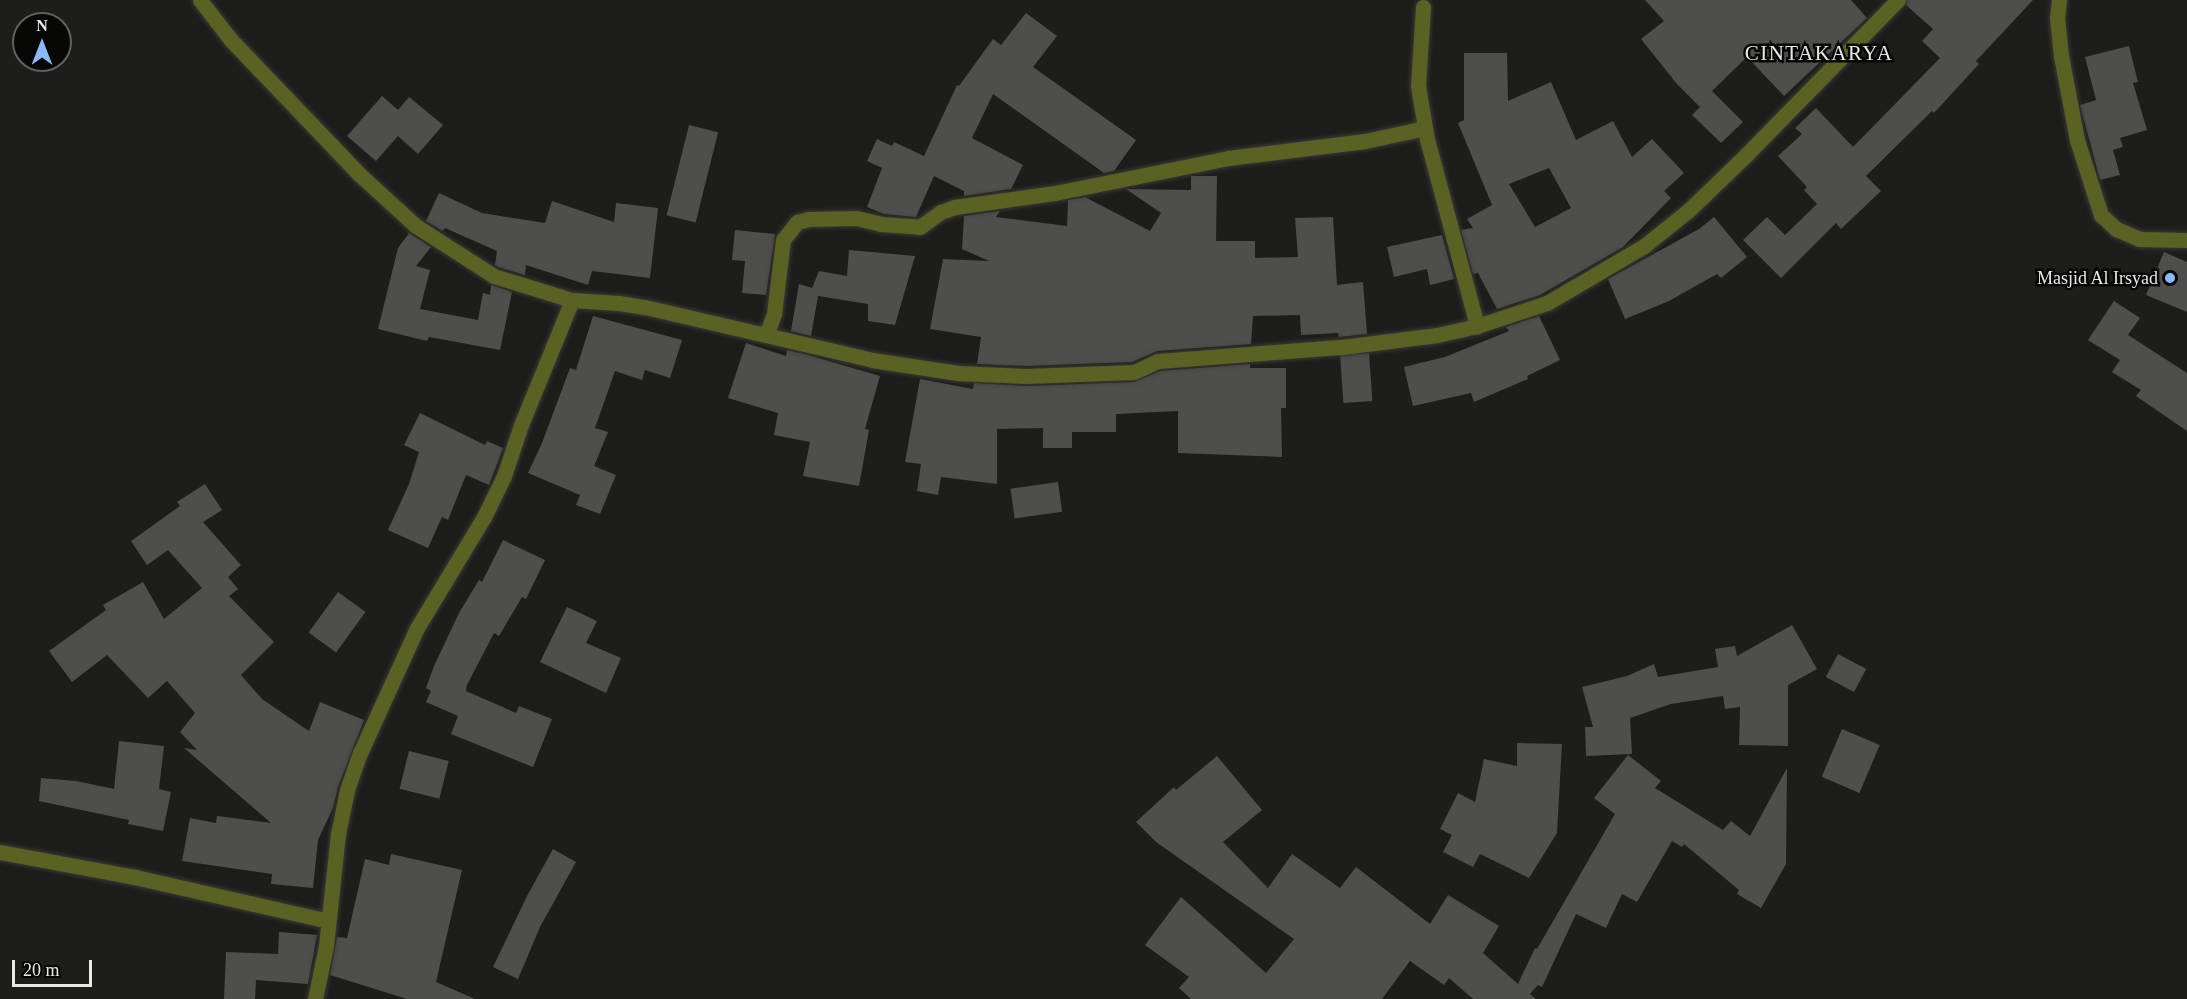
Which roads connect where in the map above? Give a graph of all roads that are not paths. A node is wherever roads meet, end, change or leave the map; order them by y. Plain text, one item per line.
1 (200, 0) edge
2 (1898, 0) edge
3 (2059, 0) edge
4 (1423, 8) dead end
5 (1425, 128) junction
6 (2187, 240) edge
7 (572, 300) junction
8 (1477, 326) junction
9 (766, 335) junction
10 (0, 852) edge
11 (328, 921) junction
12 (315, 999) edge

1 - 7 street
2 - 8 street
3 - 6 street
4 - 5 street
5 - 8 street
5 - 9 street
7 - 9 street
7 - 11 street
8 - 9 street
10 - 11 street
11 - 12 street

